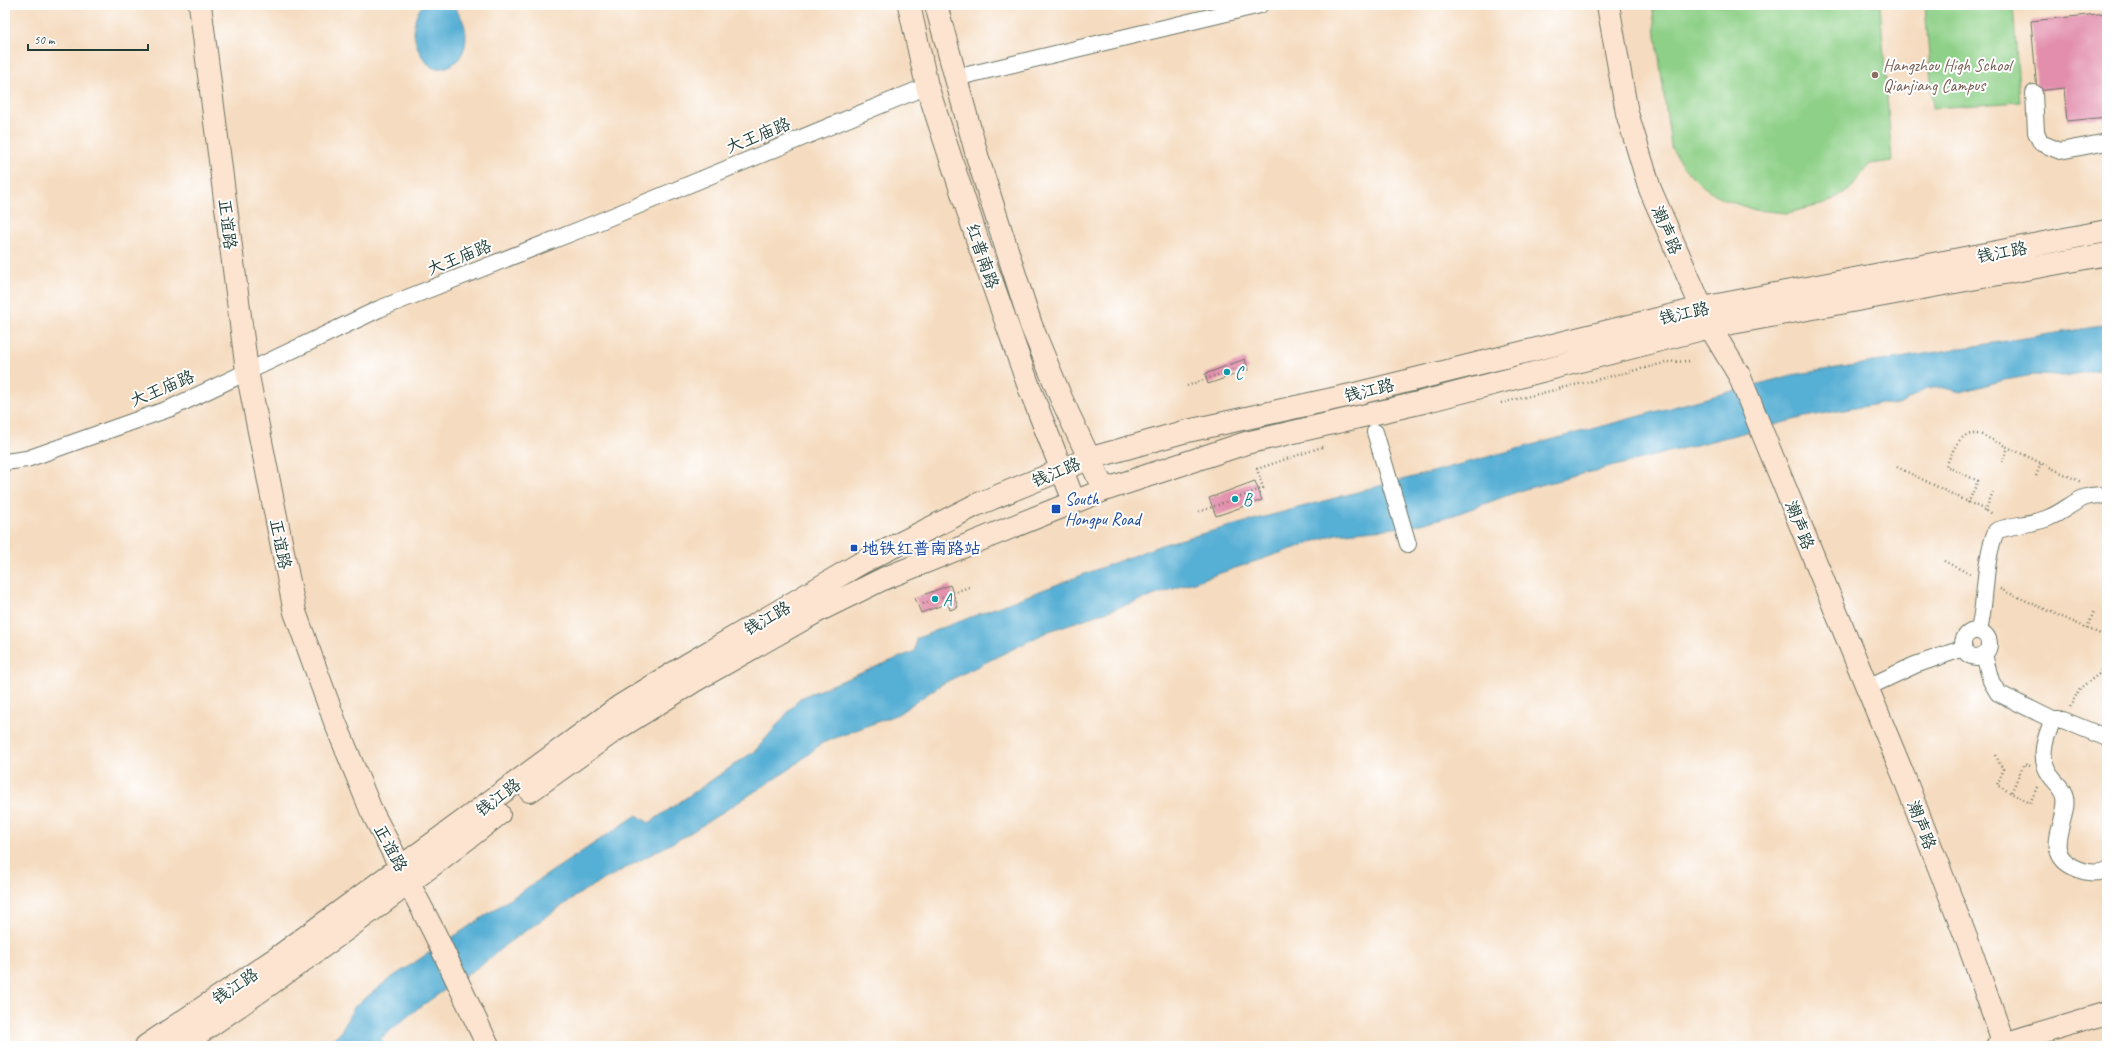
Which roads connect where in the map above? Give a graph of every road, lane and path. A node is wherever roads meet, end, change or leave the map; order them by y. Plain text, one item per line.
1 (200, 5) edge
2 (909, 5) edge
3 (936, 5) edge
4 (1260, 5) edge
5 (1608, 5) edge
6 (955, 78) junction
7 (927, 86) junction
8 (2034, 93) dead end
9 (2107, 142) edge
10 (2107, 231) edge
11 (2107, 254) edge
12 (1706, 318) junction
13 (1689, 361) dead end
14 (1233, 369) dead end
15 (247, 371) junction
16 (1187, 386) dead end
17 (1496, 404) dead end
18 (1375, 432) dead end
19 (1331, 444) dead end
20 (2008, 448) junction
21 (1088, 459) junction
22 (5, 462) edge
23 (2002, 462) dead end
24 (2041, 463) junction
25 (1897, 467) dead end
26 (1062, 470) junction
27 (2036, 476) dead end
28 (1104, 490) junction
29 (1993, 492) dead end
30 (2101, 495) edge
31 (1074, 501) junction
32 (1968, 503) junction
33 (1984, 510) junction
34 (1199, 512) dead end
35 (2015, 525) junction
36 (1408, 544) dead end
37 (1944, 561) dead end
38 (1986, 582) junction
39 (969, 587) dead end
40 (923, 604) dead end
41 (2094, 611) dead end
42 (2087, 628) junction
43 (1979, 630) junction
44 (2106, 636) edge
45 (1964, 648) junction
46 (1984, 655) junction
47 (2107, 660) edge
48 (1866, 688) junction
49 (2058, 720) junction
50 (2107, 738) edge
51 (1996, 755) dead end
52 (2047, 774) junction
53 (2011, 793) junction
54 (2107, 870) edge
55 (405, 876) junction
56 (2107, 1013) edge
57 (2001, 1045) edge
58 (146, 1046) edge
59 (180, 1046) edge
60 (488, 1046) edge

1 - 15 main road, 正谊路
2 - 7 main road, 红普南路
3 - 6 main road, 红普南路
4 - 6 street
5 - 12 main road, 潮声路
6 - 21 main road, 红普南路
7 - 15 street, 大王庙路
7 - 26 main road, 红普南路
8 - 9 street
10 - 12 main road, 钱江路
11 - 12 main road, 钱江路
12 - 21 main road, 钱江路
12 - 28 main road, 钱江路
12 - 48 main road, 潮声路
13 - 17 path
14 - 16 path
15 - 22 street, 大王庙路
15 - 55 main road, 正谊路
18 - 36 street
19 - 34 path
20 - 23 path
20 - 24 path
20 - 32 path
21 - 26 main road, 钱江路
21 - 28 main road, 红普南路
24 - 27 path
24 - 30 path
25 - 32 path
26 - 31 main road, 红普南路
26 - 55 main road, 钱江路
28 - 31 main road, 钱江路
29 - 33 path
30 - 35 street
31 - 55 main road, 钱江路
32 - 33 path
33 - 35 path
35 - 38 street
37 - 38 path
38 - 42 path
38 - 43 street
39 - 40 path
41 - 42 path
42 - 44 path
43 - 45 street
43 - 46 street
45 - 46 street
45 - 48 street
46 - 49 street
47 - 49 path
48 - 57 main road, 潮声路
49 - 50 street
49 - 52 street
51 - 53 path
52 - 53 path
52 - 53 path
52 - 54 street
55 - 58 main road, 钱江路
55 - 59 main road, 钱江路
55 - 60 main road, 正谊路
56 - 57 main road

